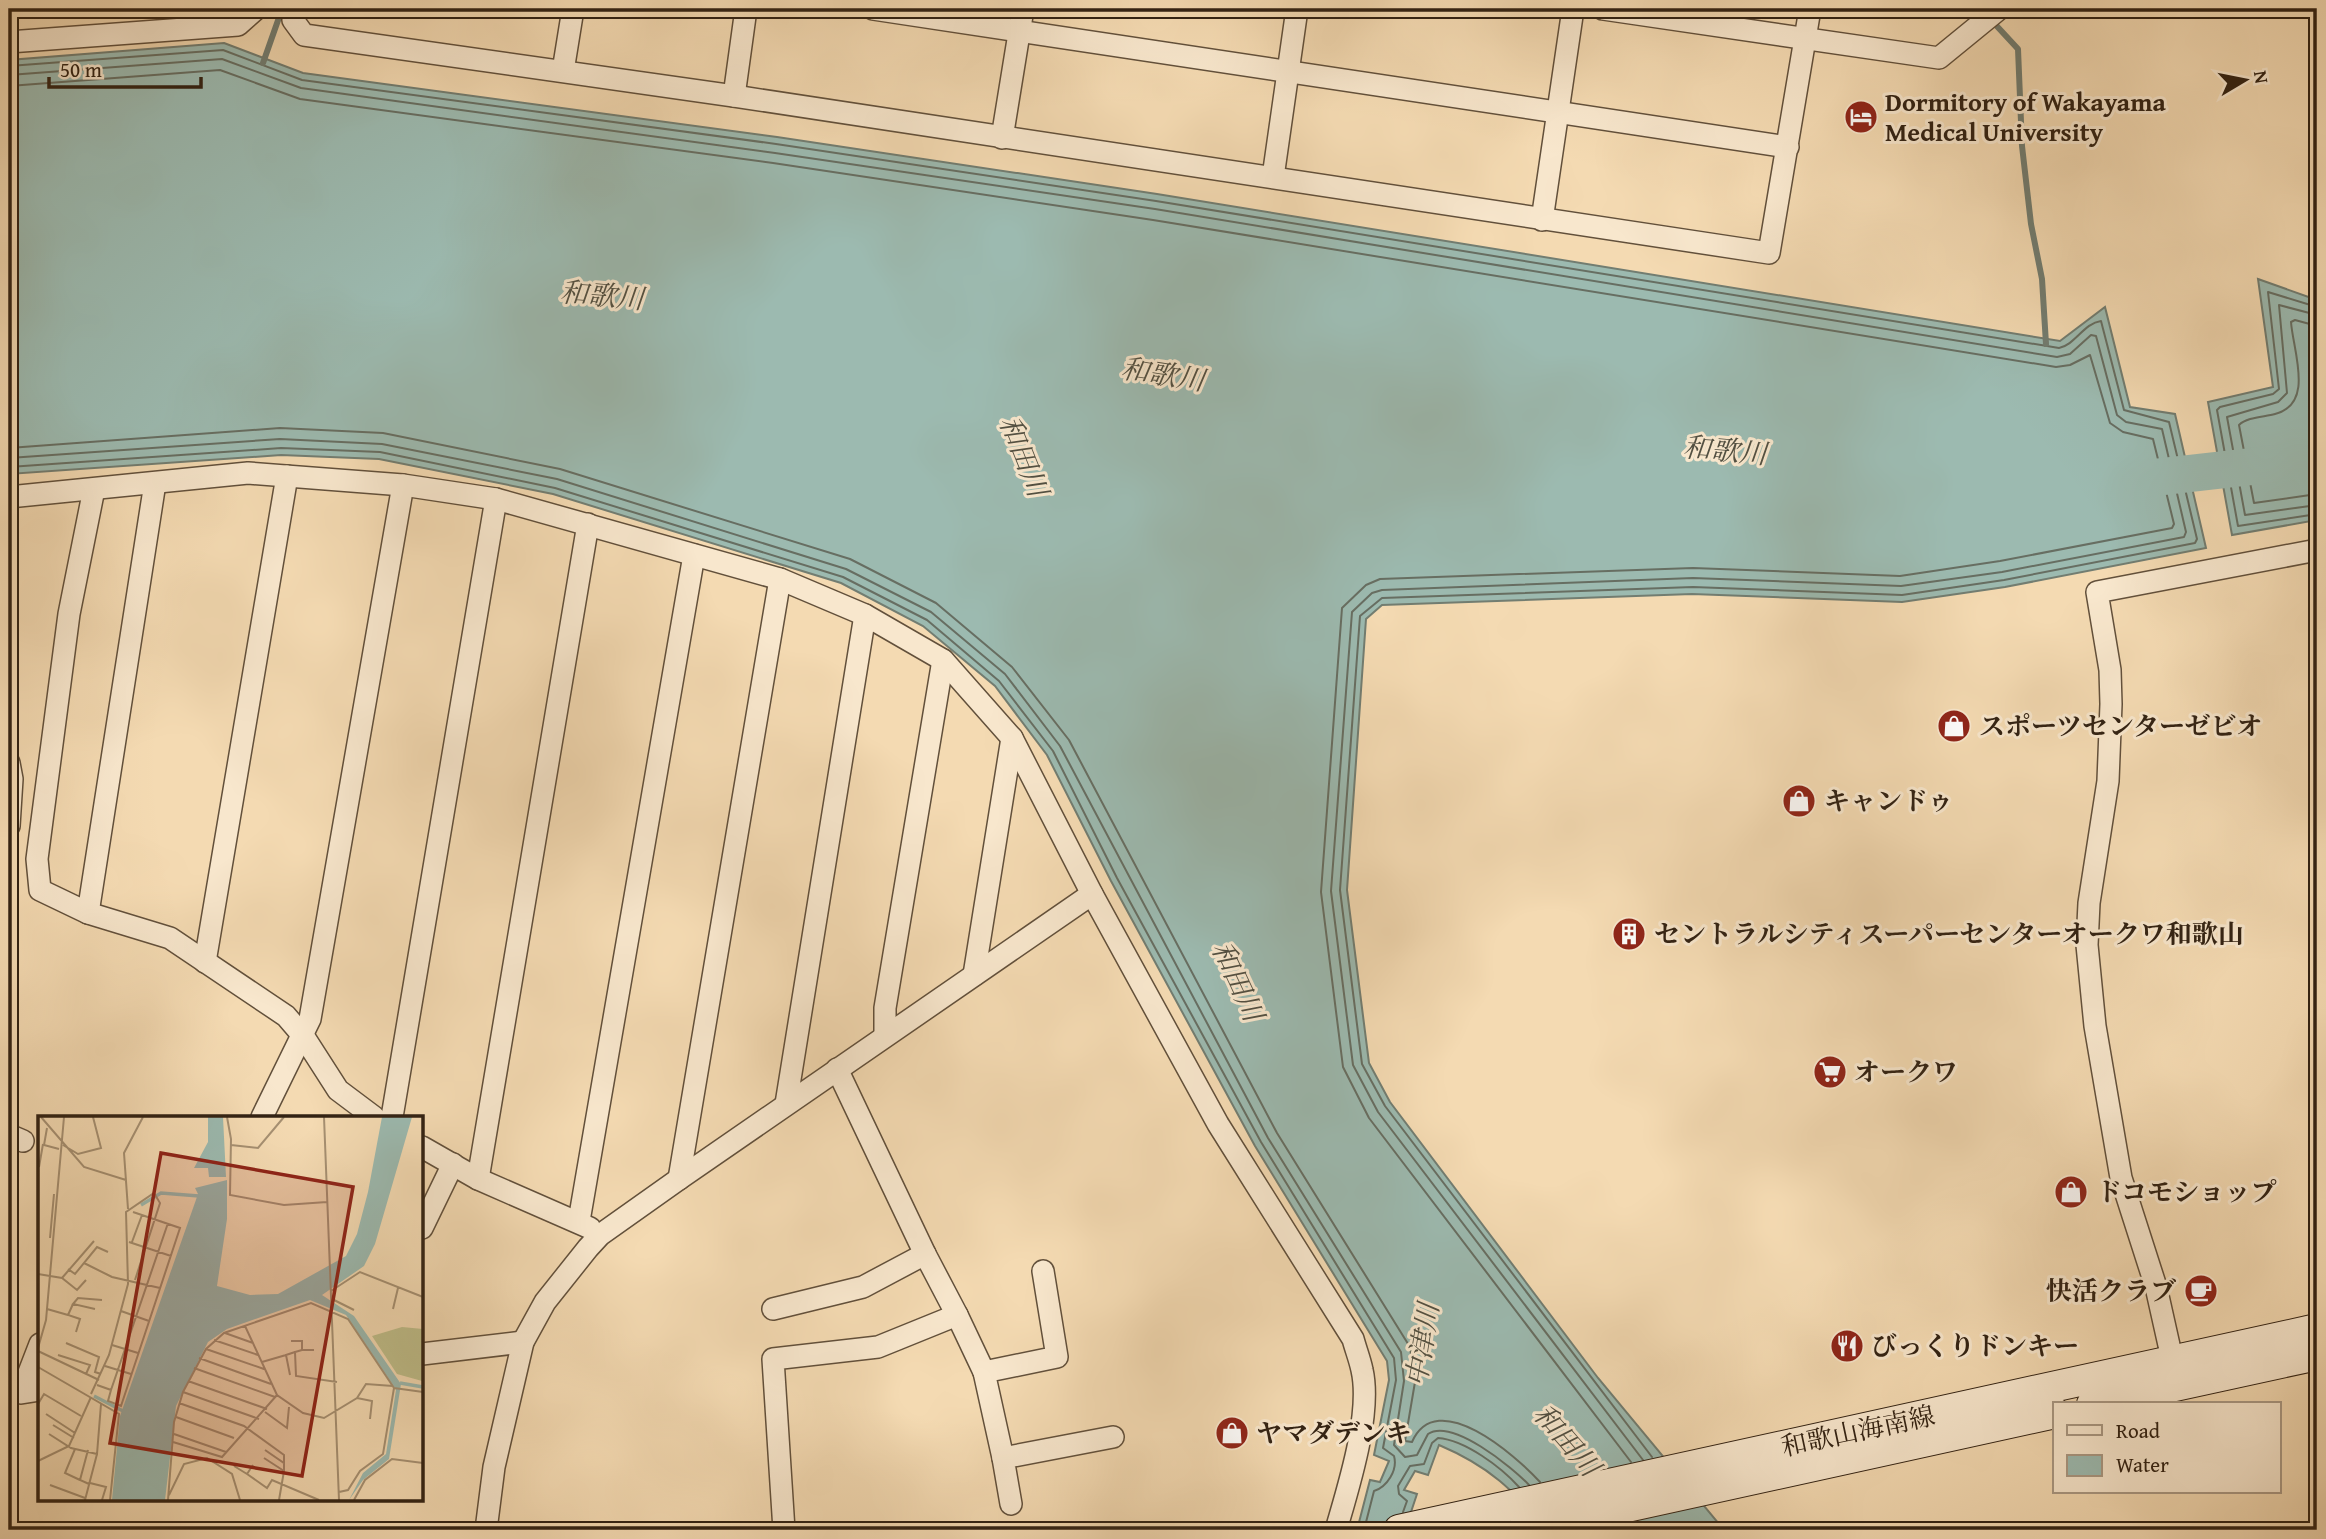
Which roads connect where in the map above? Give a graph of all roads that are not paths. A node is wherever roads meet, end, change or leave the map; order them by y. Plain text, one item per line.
1 (256, 9) edge
2 (296, 9) edge
3 (573, 9) edge
4 (746, 9) edge
5 (873, 9) edge
6 (1023, 9) edge
7 (1297, 9) edge
8 (1573, 9) edge
9 (1603, 9) edge
10 (1810, 9) edge
11 (1999, 9) edge
12 (1019, 30) junction
13 (1806, 39) junction
14 (9, 42) edge
15 (564, 71) junction
16 (1288, 71) junction
17 (734, 96) junction
18 (1559, 110) junction
19 (1002, 138) junction
20 (1788, 147) junction
21 (1273, 177) junction
22 (1542, 220) junction
23 (287, 476) junction
24 (155, 483) junction
25 (403, 485) junction
26 (94, 489) junction
27 (9, 497) edge
28 (496, 499) junction
29 (588, 524) junction
30 (2317, 550) edge
31 (694, 555) junction
32 (780, 579) junction
33 (865, 615) junction
34 (943, 660) junction
35 (1012, 738) junction
36 (9, 763) edge
37 (9, 826) edge
38 (1092, 894) junction
39 (88, 913) junction
40 (205, 962) junction
41 (974, 975) junction
42 (885, 1035) junction
43 (304, 1037) junction
44 (837, 1069) junction
45 (786, 1104) junction
46 (262, 1116) edge
47 (373, 1116) edge
48 (392, 1116) edge
49 (424, 1148) edge
50 (453, 1164) junction
51 (478, 1179) junction
52 (679, 1179) junction
53 (579, 1221) junction
54 (424, 1224) edge
55 (600, 1235) junction
56 (925, 1254) junction
57 (1043, 1271) dead end
58 (773, 1309) dead end
59 (957, 1315) junction
60 (2317, 1329) edge
61 (523, 1342) junction
62 (38, 1351) edge
63 (424, 1354) edge
64 (2317, 1355) edge
65 (984, 1372) junction
66 (2175, 1373) junction
67 (23, 1393) edge
68 (2097, 1402) edge
69 (2053, 1413) edge
70 (1113, 1437) dead end
71 (1003, 1458) junction
72 (1703, 1477) junction
73 (1011, 1504) dead end
74 (1503, 1520) edge
75 (1412, 1527) edge
76 (486, 1530) edge
77 (784, 1530) edge
78 (1336, 1530) edge

1 - 14 street
2 - 15 street
3 - 15 street
4 - 17 street
5 - 12 street
6 - 12 street
7 - 16 street
8 - 18 street
9 - 13 street
10 - 13 street
11 - 13 street
12 - 16 street
12 - 19 street
13 - 20 street
15 - 17 street
16 - 18 street
16 - 21 street
17 - 19 street
18 - 20 street
18 - 22 street
19 - 21 street
20 - 22 street
21 - 22 street
23 - 24 street
23 - 25 street
23 - 40 street
24 - 26 street
24 - 39 street
25 - 28 street
25 - 43 street
26 - 27 street
26 - 39 street
28 - 29 street
28 - 48 street
29 - 31 street
29 - 51 street
30 - 66 street
31 - 32 street
31 - 53 street
32 - 33 street
32 - 52 street
33 - 34 street
33 - 45 street
34 - 35 street
34 - 42 street
35 - 38 street
35 - 41 street
36 - 37 street
38 - 41 street
38 - 78 street
39 - 40 street
40 - 43 street
41 - 42 street
42 - 44 street
43 - 46 street
43 - 47 street
44 - 45 street
44 - 56 street
45 - 52 street
49 - 50 street
50 - 51 street
50 - 54 street
51 - 53 street
52 - 55 street
53 - 55 street
55 - 61 street
56 - 58 street
56 - 59 street
57 - 65 street
59 - 65 street
59 - 77 street
60 - 66 main road, 和歌山海南線
61 - 63 street
61 - 76 street
62 - 67 street
64 - 66 main road, 和歌山海南線
65 - 71 street
66 - 68 main road, 和歌山海南線
66 - 72 main road, 和歌山海南線
69 - 72 main road, 和歌山海南線
70 - 71 street
71 - 73 street
72 - 74 main road, 和歌山海南線
74 - 75 main road, 和歌山海南線

